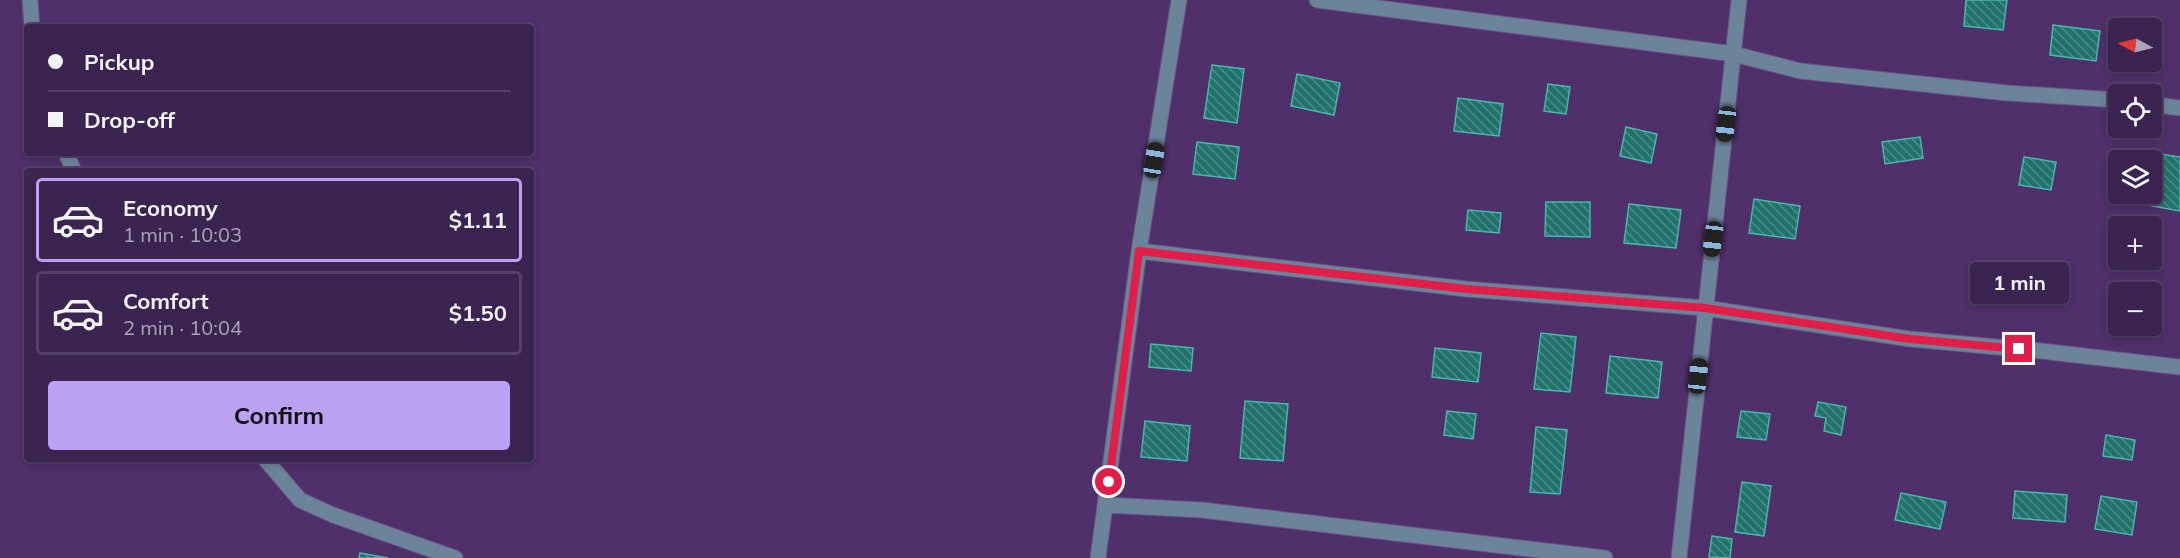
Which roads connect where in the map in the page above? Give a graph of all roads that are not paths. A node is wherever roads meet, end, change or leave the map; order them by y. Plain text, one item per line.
1 (30, 0) edge
2 (1179, 0) edge
3 (1317, 0) edge
4 (1739, 0) edge
5 (32, 24) edge
6 (1734, 54) junction
7 (2108, 99) edge
8 (2162, 106) edge
9 (2180, 108) edge
10 (1139, 251) junction
11 (1705, 308) junction
12 (2180, 367) edge
13 (268, 462) edge
14 (1106, 505) junction
15 (455, 558) edge
16 (1098, 558) edge
17 (1605, 558) edge
18 (1679, 558) edge

1 - 5 street
2 - 10 street
3 - 6 street
4 - 6 street
6 - 7 street
6 - 11 street
8 - 9 street
10 - 11 street
10 - 14 street
11 - 12 street
11 - 18 street
13 - 15 street
14 - 16 street
14 - 17 street

